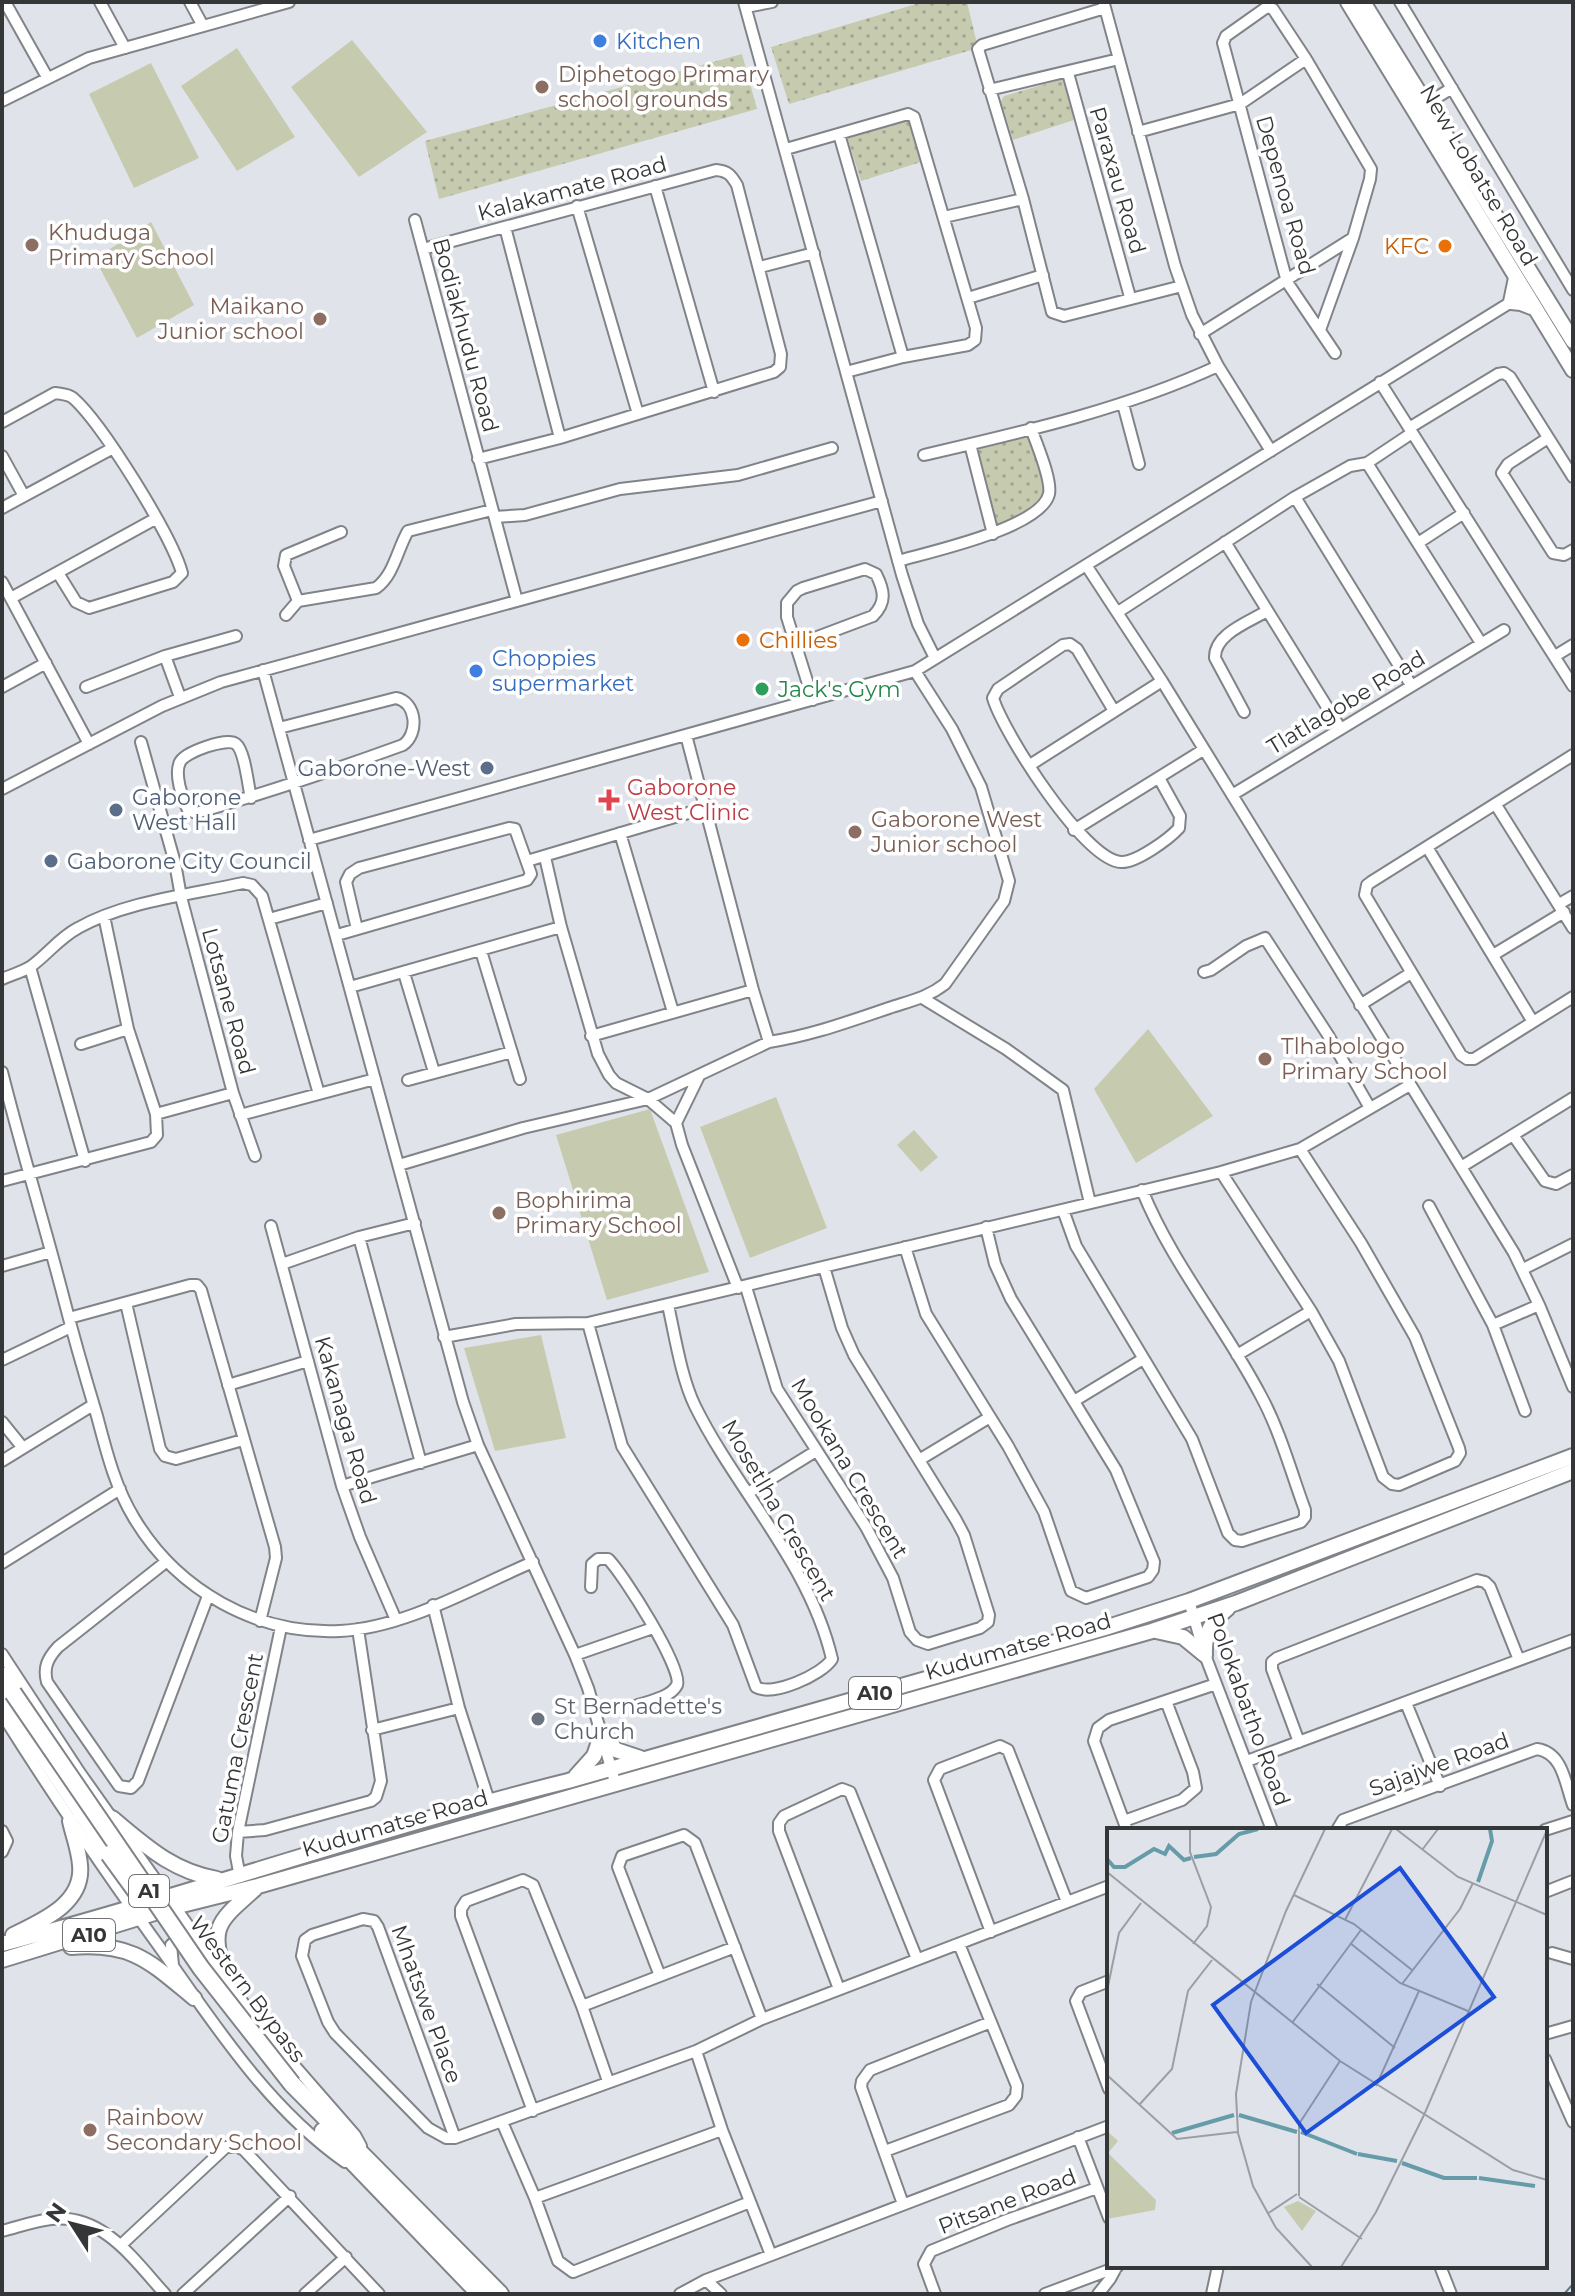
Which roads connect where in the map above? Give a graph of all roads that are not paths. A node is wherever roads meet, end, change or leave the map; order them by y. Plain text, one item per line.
1 (5, 2) edge
2 (100, 2) edge
3 (190, 2) edge
4 (285, 2) edge
5 (772, 2) edge
6 (1348, 2) edge
7 (1363, 2) edge
8 (1400, 2) edge
9 (745, 5) edge
10 (1105, 5) edge
11 (203, 26) junction
12 (125, 48) junction
13 (1119, 59) junction
14 (1306, 59) junction
15 (1068, 73) junction
16 (47, 77) junction
17 (1452, 88) junction
18 (989, 90) junction
19 (2, 101) edge
20 (1240, 104) junction
21 (1420, 108) junction
22 (1138, 132) junction
23 (839, 134) junction
24 (786, 149) junction
25 (655, 186) junction
26 (1475, 197) junction
27 (1023, 199) junction
28 (577, 206) junction
29 (944, 217) junction
30 (415, 220) dead end
31 (505, 227) junction
32 (1353, 238) junction
33 (423, 249) junction
34 (814, 253) junction
35 (760, 267) junction
36 (1043, 275) junction
37 (1516, 278) junction
38 (1287, 282) junction
39 (1182, 286) junction
40 (1532, 289) junction
41 (1573, 290) edge
42 (1130, 297) junction
43 (968, 298) junction
44 (1511, 302) junction
45 (1534, 308) junction
46 (1320, 330) junction
47 (1200, 334) junction
48 (1573, 341) edge
49 (1335, 353) dead end
50 (903, 357) junction
51 (1218, 366) junction
52 (1573, 370) edge
53 (846, 372) junction
54 (1380, 382) junction
55 (714, 392) junction
56 (1123, 404) junction
57 (638, 414) junction
58 (2, 422) edge
59 (1031, 428) junction
60 (1410, 431) junction
61 (560, 438) junction
62 (1548, 438) junction
63 (970, 444) junction
64 (113, 448) junction
65 (832, 448) dead end
66 (1271, 451) junction
67 (924, 455) dead end
68 (2, 456) edge
69 (478, 459) junction
70 (1367, 463) junction
71 (1139, 464) dead end
72 (1573, 477) edge
73 (24, 496) junction
74 (1295, 497) junction
75 (882, 501) junction
76 (2, 508) edge
77 (1464, 513) junction
78 (493, 514) junction
79 (155, 519) junction
80 (341, 532) dead end
81 (993, 534) junction
82 (1225, 542) junction
83 (1418, 543) junction
84 (1573, 550) edge
85 (898, 561) junction
86 (1086, 565) junction
87 (58, 573) junction
88 (2, 582) edge
89 (11, 598) junction
90 (298, 601) junction
91 (517, 601) junction
92 (1267, 611) junction
93 (1118, 612) junction
94 (286, 615) dead end
95 (1504, 630) dead end
96 (236, 636) dead end
97 (1481, 643) junction
98 (796, 645) junction
99 (1573, 645) edge
100 (165, 656) junction
101 (1555, 656) junction
102 (935, 658) junction
103 (46, 663) junction
104 (263, 670) junction
105 (915, 671) junction
106 (1162, 681) junction
107 (1411, 685) junction
108 (1573, 686) edge
109 (2, 687) edge
110 (86, 687) dead end
111 (180, 697) junction
112 (813, 700) junction
113 (1114, 711) junction
114 (1244, 712) dead end
115 (279, 728) junction
116 (1340, 728) junction
117 (686, 735) junction
118 (141, 742) dead end
119 (89, 744) junction
120 (1203, 750) junction
121 (1573, 755) edge
122 (1030, 765) junction
123 (1159, 778) junction
124 (293, 785) junction
125 (2, 789) edge
126 (1232, 795) junction
127 (251, 798) junction
128 (1496, 805) junction
129 (705, 808) junction
130 (1074, 830) junction
131 (620, 833) junction
132 (309, 840) junction
133 (1427, 847) junction
134 (545, 857) junction
135 (527, 861) junction
136 (1573, 896) edge
137 (181, 897) junction
138 (327, 903) junction
139 (1562, 908) junction
140 (104, 916) junction
141 (269, 919) junction
142 (561, 927) junction
143 (1573, 928) edge
144 (357, 929) junction
145 (337, 935) junction
146 (481, 951) junction
147 (1493, 955) junction
148 (30, 967) junction
149 (1204, 972) dead end
150 (404, 973) junction
151 (1411, 973) junction
152 (2, 979) edge
153 (350, 987) junction
154 (753, 990) junction
155 (1573, 997) edge
156 (924, 999) junction
157 (1360, 1005) junction
158 (673, 1012) junction
159 (1533, 1022) junction
160 (128, 1029) junction
161 (591, 1036) junction
162 (769, 1042) junction
163 (81, 1044) dead end
164 (512, 1052) junction
165 (2, 1072) edge
166 (434, 1072) junction
167 (699, 1076) junction
168 (375, 1079) junction
169 (520, 1079) dead end
170 (408, 1080) dead end
171 (1410, 1085) junction
172 (233, 1093) junction
173 (319, 1094) junction
174 (5, 1096) edge
175 (1573, 1098) edge
176 (648, 1099) junction
177 (1370, 1108) junction
178 (156, 1114) junction
179 (240, 1115) junction
180 (676, 1123) junction
181 (1513, 1135) junction
182 (1300, 1149) junction
183 (255, 1156) dead end
184 (85, 1161) junction
185 (399, 1165) junction
186 (1461, 1167) junction
187 (1221, 1172) junction
188 (31, 1174) junction
189 (1573, 1175) edge
190 (2, 1181) edge
191 (1142, 1190) junction
192 (1090, 1203) junction
193 (1429, 1206) dead end
194 (1063, 1210) junction
195 (415, 1223) junction
196 (271, 1226) dead end
197 (986, 1227) junction
198 (359, 1237) junction
199 (1573, 1244) edge
200 (905, 1247) junction
201 (51, 1252) junction
202 (282, 1264) junction
203 (2, 1266) edge
204 (824, 1267) junction
205 (1523, 1269) junction
206 (742, 1287) junction
207 (126, 1303) junction
208 (668, 1305) junction
209 (1539, 1305) junction
210 (1311, 1311) junction
211 (70, 1323) junction
212 (588, 1323) junction
213 (1493, 1325) junction
214 (444, 1337) junction
215 (1237, 1355) junction
216 (1143, 1359) junction
217 (2, 1360) edge
218 (308, 1361) junction
219 (228, 1385) junction
220 (1573, 1387) edge
221 (1074, 1401) junction
222 (93, 1405) junction
223 (1525, 1411) dead end
224 (990, 1417) junction
225 (2, 1422) edge
226 (243, 1440) junction
227 (478, 1445) junction
228 (23, 1448) junction
229 (816, 1451) junction
230 (1572, 1458) edge
231 (919, 1460) junction
232 (2, 1461) edge
233 (421, 1463) junction
234 (342, 1486) junction
235 (120, 1489) junction
236 (748, 1493) junction
237 (167, 1561) junction
238 (533, 1562) junction
239 (2, 1563) edge
240 (591, 1587) dead end
241 (208, 1596) junction
242 (1189, 1601) junction
243 (1236, 1603) junction
244 (433, 1605) junction
245 (1193, 1616) junction
246 (396, 1620) junction
247 (260, 1621) junction
248 (281, 1627) junction
249 (653, 1628) junction
250 (358, 1629) junction
251 (1152, 1631) junction
252 (1573, 1640) edge
253 (2, 1654) edge
254 (575, 1655) junction
255 (1205, 1655) junction
256 (1519, 1660) junction
257 (2, 1675) edge
258 (1216, 1684) junction
259 (8, 1693) edge
260 (1166, 1701) junction
261 (1406, 1703) junction
262 (638, 1705) dead end
263 (459, 1708) junction
264 (2, 1714) edge
265 (372, 1730) junction
266 (602, 1733) junction
267 (1299, 1742) junction
268 (646, 1758) junction
269 (1247, 1761) junction
270 (613, 1775) junction
271 (568, 1781) junction
272 (1440, 1786) junction
273 (489, 1801) junction
274 (1573, 1805) edge
275 (112, 1818) junction
276 (70, 1821) junction
277 (1573, 1821) edge
278 (1126, 1826) edge
279 (1267, 1828) edge
280 (1338, 1828) edge
281 (1547, 1829) edge
282 (2, 1831) edge
283 (238, 1832) junction
284 (2, 1852) edge
285 (140, 1859) junction
286 (109, 1876) junction
287 (233, 1879) junction
288 (1573, 1881) edge
289 (258, 1886) junction
290 (1107, 1887) edge
291 (1547, 1891) edge
292 (170, 1902) junction
293 (1067, 1902) junction
294 (135, 1913) junction
295 (991, 1932) junction
296 (2, 1943) edge
297 (202, 1944) junction
298 (959, 1944) junction
299 (735, 1947) junction
300 (46, 1948) junction
301 (1552, 1953) dead end
302 (917, 1959) junction
303 (1573, 1959) edge
304 (2, 1960) edge
305 (174, 1967) junction
306 (660, 1976) junction
307 (226, 1979) junction
308 (1107, 1982) edge
309 (839, 1989) junction
310 (194, 1998) junction
311 (582, 2006) junction
312 (762, 2019) junction
313 (991, 2022) junction
314 (1573, 2026) edge
315 (1547, 2033) edge
316 (696, 2051) junction
317 (1547, 2064) edge
318 (1105, 2069) edge
319 (608, 2081) junction
320 (289, 2087) junction
321 (533, 2111) junction
322 (502, 2122) junction
323 (1573, 2122) edge
324 (1107, 2127) edge
325 (722, 2130) junction
326 (1078, 2137) junction
327 (450, 2138) junction
328 (885, 2151) junction
329 (368, 2171) junction
330 (1097, 2188) junction
331 (290, 2196) junction
332 (535, 2198) junction
333 (750, 2202) junction
334 (903, 2204) junction
335 (1107, 2213) edge
336 (2, 2231) edge
337 (121, 2245) junction
338 (771, 2255) junction
339 (346, 2257) junction
340 (1112, 2268) edge
341 (1116, 2268) edge
342 (1218, 2268) edge
343 (1441, 2268) edge
344 (706, 2280) junction
345 (1214, 2289) edge
346 (165, 2294) edge
347 (183, 2294) edge
348 (305, 2294) edge
349 (379, 2294) edge
350 (480, 2294) edge
351 (500, 2294) edge
352 (680, 2294) edge
353 (721, 2294) edge
354 (935, 2294) edge
355 (1045, 2294) edge
356 (1098, 2294) edge
357 (1451, 2294) edge

1 - 16 street
2 - 12 street
3 - 11 street
4 - 11 street
5 - 9 street
6 - 21 main road, New Lobatse Road
7 - 21 main road
8 - 17 street
9 - 24 street
10 - 13 street
10 - 18 street
11 - 12 street
12 - 16 street
13 - 15 street
13 - 22 street
14 - 20 street
14 - 20 street, Depenoa Road
14 - 32 street
15 - 18 street
15 - 42 street, Paraxau Road
16 - 19 street
17 - 21 street
17 - 41 street
18 - 27 street
20 - 22 street
20 - 38 street, Depenoa Road
21 - 26 main road
22 - 39 street
23 - 24 street
23 - 29 street
23 - 50 street
24 - 34 street
25 - 28 street, Kalakamate Road
25 - 35 street, Kalakamate Road
25 - 55 street
26 - 37 main road, New Lobatse Road
26 - 40 main road
27 - 29 street
27 - 36 street
28 - 31 street, Kalakamate Road
28 - 57 street
29 - 43 street
30 - 33 street, Bodiakhudu Road
31 - 33 street, Kalakamate Road
31 - 61 street
32 - 38 street
32 - 46 street
33 - 69 street, Bodiakhudu Road
34 - 35 street
34 - 53 street
35 - 55 street
36 - 42 street
36 - 43 street
37 - 40 main road, New Lobatse Road
37 - 44 main road
38 - 46 street, Depenoa Road
38 - 47 street
39 - 42 street
39 - 47 street
40 - 44 street
40 - 45 main road, New Lobatse Road
40 - 48 main road
43 - 50 street
44 - 45 main road
44 - 54 street
45 - 52 main road, New Lobatse Road
46 - 49 street, Depenoa Road
47 - 51 street
50 - 53 street
51 - 56 street
51 - 66 street
53 - 75 street
54 - 60 street
54 - 66 street
55 - 57 street
56 - 59 street
56 - 71 street
57 - 61 street
58 - 64 street
59 - 63 street
59 - 81 street
60 - 62 street
60 - 70 street
60 - 77 street
61 - 69 street
62 - 72 street
62 - 84 street
63 - 67 street
63 - 81 street
64 - 73 street
64 - 79 street
65 - 78 street
66 - 86 street
68 - 73 street
69 - 78 street, Bodiakhudu Road
70 - 74 street
70 - 83 street
73 - 76 street
74 - 82 street
74 - 107 street
75 - 85 street
75 - 91 street
77 - 83 street
77 - 101 street
78 - 90 street
78 - 91 street, Bodiakhudu Road
79 - 87 street
79 - 87 street
80 - 90 street
81 - 85 street
82 - 92 street
82 - 93 street
83 - 97 street
85 - 102 street
86 - 93 street
86 - 102 street
87 - 89 street
88 - 89 street
89 - 103 street
90 - 94 street
91 - 104 street
92 - 114 street
92 - 116 street
93 - 106 street
95 - 97 street, Tlatlagobe Road
96 - 100 street
97 - 107 street, Tlatlagobe Road
98 - 98 street
98 - 112 street
99 - 101 street
100 - 110 street
100 - 111 street
101 - 108 street
102 - 105 street
103 - 109 street
103 - 119 street
104 - 111 street
104 - 115 street
105 - 112 street
105 - 156 street
106 - 113 street
106 - 120 street
107 - 116 street, Tlatlagobe Road
111 - 119 street
112 - 117 street
113 - 122 street
113 - 122 street
115 - 124 street
115 - 124 street
116 - 126 street, Tlatlagobe Road
117 - 129 street
117 - 132 street
118 - 137 street, Lotsane Road
119 - 125 street
120 - 123 street
120 - 126 street
121 - 128 street
122 - 130 street
123 - 130 street
123 - 130 street
124 - 127 street
124 - 132 street
126 - 157 street
127 - 127 street
128 - 133 street
128 - 139 street
129 - 131 street
129 - 154 street
131 - 134 street
131 - 158 street
132 - 138 street
133 - 147 street
133 - 151 street
134 - 135 street
134 - 142 street
135 - 144 street
135 - 144 street
136 - 139 street
137 - 140 street
137 - 141 street
137 - 172 street, Lotsane Road
138 - 141 street
138 - 145 street
139 - 143 street
139 - 147 street
140 - 148 street
140 - 160 street
141 - 173 street
142 - 146 street
142 - 161 street
144 - 145 street
145 - 153 street
146 - 150 street
146 - 164 street
147 - 159 street
148 - 152 street
148 - 184 street
149 - 177 street
150 - 153 street
150 - 166 street
151 - 157 street
151 - 159 street
153 - 168 street
154 - 158 street
154 - 162 street
155 - 159 street
156 - 162 street
156 - 192 street
157 - 171 street
158 - 161 street
160 - 163 street
160 - 178 street
161 - 176 street
162 - 167 street
164 - 166 street
164 - 169 street
165 - 174 street
166 - 170 street
167 - 176 street
167 - 180 street
168 - 173 street
168 - 185 street
171 - 177 street
171 - 186 street
172 - 178 street
172 - 179 street, Lotsane Road
173 - 179 street
174 - 188 street
175 - 181 street
176 - 180 street
176 - 185 street
177 - 182 street
178 - 184 street
179 - 183 street, Lotsane Road
180 - 206 street, Mookana Crescent
181 - 186 street
181 - 189 street
182 - 187 street
182 - 210 street
184 - 188 street
185 - 195 street
186 - 205 street
187 - 191 street
187 - 210 street
188 - 190 street
188 - 201 street
191 - 192 street
191 - 215 street
192 - 194 street
193 - 213 street
194 - 197 street
194 - 216 street
195 - 198 street
195 - 214 street
196 - 202 street, Kakanaga Road
197 - 200 street
197 - 221 street
198 - 202 street
198 - 233 street
199 - 205 street
200 - 204 street
200 - 224 street
201 - 203 street
201 - 211 street
202 - 218 street, Kakanaga Road
204 - 206 street
204 - 231 street
205 - 209 street
206 - 208 street
206 - 229 street, Mookana Crescent
207 - 211 street
207 - 219 street
207 - 226 street
208 - 212 street
208 - 236 street, Mosetlha Crescent
209 - 213 street
209 - 220 street
210 - 215 street
211 - 217 street
211 - 222 street
212 - 214 street
212 - 236 street, Mosetlha Crescent
213 - 223 street
214 - 227 street
215 - 216 street
216 - 221 street
218 - 219 street
218 - 234 street, Kakanaga Road
219 - 226 street
221 - 224 street
222 - 228 street
222 - 235 street
224 - 231 street
225 - 228 street
226 - 247 street
227 - 233 street
227 - 238 street
228 - 232 street
229 - 231 street, Mookana Crescent
229 - 236 street
230 - 242 main road, Kudumatse Road / A10
230 - 243 main road, Kudumatse Road / A10
233 - 234 street
234 - 246 street, Kakanaga Road
235 - 237 street
235 - 239 street
237 - 241 street
237 - 241 street
238 - 244 street
238 - 254 street
240 - 249 street
241 - 247 street
242 - 245 street, Polokabatho Road
242 - 268 main road, Kudumatse Road / A10
243 - 245 main road, Kudumatse Road / A10
243 - 255 main road
244 - 246 street
244 - 263 street
245 - 251 main road, Kudumatse Road / A10
245 - 255 street, Polokabatho Road
246 - 250 street
247 - 248 street
248 - 250 street
248 - 283 street, Gatuma Crescent
249 - 254 street
249 - 262 street
250 - 265 street
251 - 255 main road
251 - 270 main road, Kudumatse Road / A10
252 - 256 street
253 - 275 street
254 - 266 street
255 - 258 street, Polokabatho Road
256 - 261 street
256 - 267 street
257 - 259 highway, Western Bypass / A1
258 - 260 street
258 - 269 street, Polokabatho Road
259 - 320 highway, Western Bypass / A1, bridge
259 - 320 highway, Western Bypass / A1, bridge
260 - 278 street
260 - 278 street
261 - 267 street
261 - 272 street
263 - 265 street
263 - 273 street
264 - 276 street
265 - 283 street
266 - 268 main road
266 - 270 street
266 - 271 main road
267 - 269 street
268 - 270 main road, Kudumatse Road / A10
269 - 279 street, Polokabatho Road
270 - 271 main road, Kudumatse Road / A10
270 - 289 main road, Kudumatse Road / A10
271 - 273 main road, Kudumatse Road / A10
272 - 274 street, Sajajwe Road
272 - 280 street, Sajajwe Road
273 - 287 main road, Kudumatse Road / A10
275 - 285 street
275 - 287 main road
276 - 286 street
276 - 296 main road
277 - 281 street
282 - 284 street
283 - 287 street, Gatuma Crescent
285 - 286 street
285 - 292 street
286 - 294 street
287 - 292 main road, Kudumatse Road / A10
288 - 291 street
289 - 292 main road, Kudumatse Road / A10
289 - 307 main road
290 - 293 street
292 - 294 main road, Kudumatse Road / A10
292 - 297 street
293 - 295 street
293 - 295 street
294 - 296 main road, Kudumatse Road / A10
294 - 300 main road, Kudumatse Road / A10
294 - 305 street
295 - 298 street
297 - 305 street
297 - 307 street
298 - 302 street
298 - 313 street
299 - 306 street
299 - 306 street
299 - 312 street
300 - 304 main road, Kudumatse Road / A10
300 - 310 main road
301 - 303 street
302 - 309 street
302 - 309 street
305 - 310 street
306 - 311 street
307 - 329 street
308 - 318 street
309 - 312 street
310 - 329 street
311 - 319 street
311 - 321 street
312 - 316 street
313 - 328 street
313 - 328 street
314 - 315 street
316 - 319 street
316 - 325 street
317 - 323 street
319 - 321 street
320 - 329 highway, Western Bypass / A1
321 - 322 street
322 - 327 street
322 - 332 street
324 - 326 street
325 - 332 street
325 - 333 street
326 - 330 street
326 - 334 street
327 - 327 street, Mhatswe Place
328 - 334 street
329 - 350 highway, Western Bypass / A1
329 - 351 highway, Western Bypass / A1
330 - 335 street
330 - 354 street, Pitsane Road
331 - 337 street
331 - 339 street
331 - 347 street
332 - 333 street
333 - 338 street
334 - 338 street
336 - 337 street
337 - 346 street
338 - 344 street
339 - 348 street
339 - 349 street
340 - 355 street
341 - 356 street
342 - 345 street
343 - 357 street
344 - 352 street
344 - 353 street

